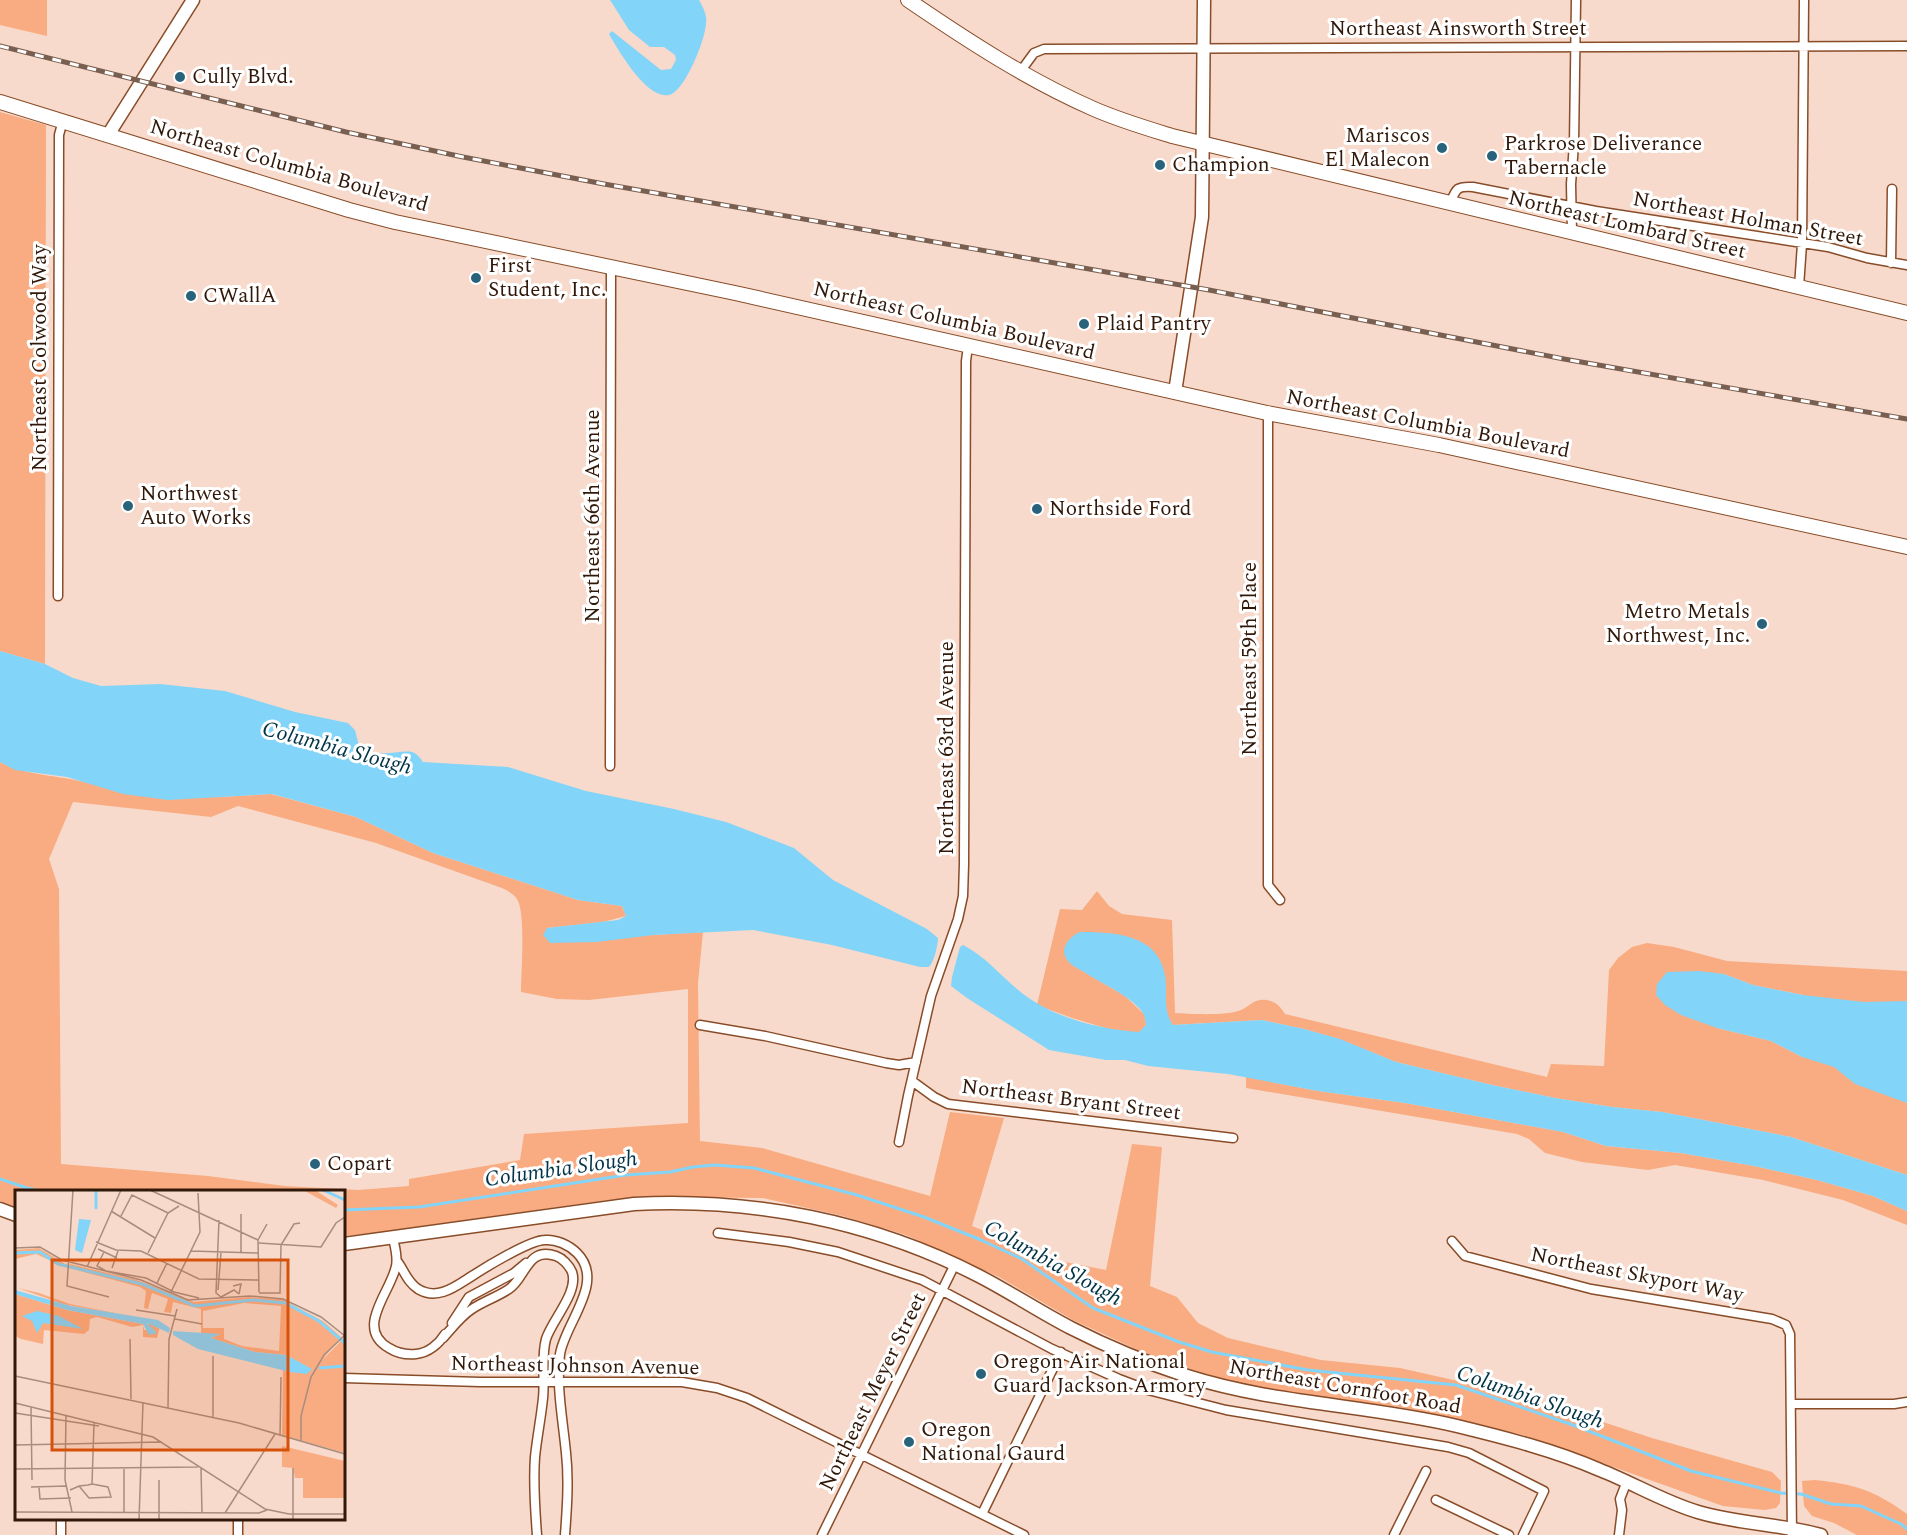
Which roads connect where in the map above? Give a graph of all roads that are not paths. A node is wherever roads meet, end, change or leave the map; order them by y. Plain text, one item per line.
1 (193, 0) edge
2 (909, 0) edge
3 (1204, 0) edge
4 (1576, 0) edge
5 (1804, 0) edge
6 (1576, 46) junction
7 (1907, 46) edge
8 (1204, 47) junction
9 (1804, 47) junction
10 (1020, 72) junction
11 (0, 102) edge
12 (63, 120) junction
13 (108, 135) junction
14 (1203, 144) junction
15 (1892, 189) dead end
16 (1450, 204) junction
17 (1572, 206) junction
18 (1572, 233) junction
19 (1802, 244) junction
20 (1891, 263) junction
21 (1907, 265) edge
22 (611, 267) junction
23 (1799, 287) junction
24 (1907, 313) edge
25 (968, 346) junction
26 (1175, 392) junction
27 (1268, 413) junction
28 (1907, 547) edge
29 (58, 596) dead end
30 (610, 766) dead end
31 (1280, 900) dead end
32 (700, 1024) dead end
33 (916, 1062) junction
34 (912, 1081) junction
35 (1233, 1138) dead end
36 (899, 1142) dead end
37 (0, 1209) edge
38 (15, 1215) edge
39 (718, 1233) dead end
40 (393, 1238) junction
41 (1452, 1241) dead end
42 (345, 1244) edge
43 (397, 1261) junction
44 (955, 1264) junction
45 (943, 1290) junction
46 (1061, 1352) junction
47 (345, 1378) edge
48 (544, 1381) junction
49 (559, 1381) junction
50 (1907, 1402) edge
51 (1791, 1404) junction
52 (862, 1454) junction
53 (1426, 1472) dead end
54 (1627, 1481) junction
55 (1436, 1500) dead end
56 (982, 1514) junction
57 (1792, 1532) edge
58 (537, 1535) edge
59 (564, 1535) edge
60 (822, 1535) edge
61 (1024, 1535) edge
62 (1395, 1535) edge
63 (1509, 1535) edge
64 (1523, 1535) edge
65 (1619, 1535) edge
66 (1821, 1535) edge

1 - 13 street
2 - 10 main road, Northeast Lombard Street
3 - 8 street
4 - 6 street
5 - 9 street
6 - 8 street, Northeast Ainsworth Street
6 - 9 street, Northeast Ainsworth Street
6 - 17 street
7 - 9 street, Northeast Ainsworth Street
8 - 10 street, Northeast Ainsworth Street
8 - 14 street
9 - 19 street
10 - 14 main road, Northeast Lombard Street
11 - 12 main road, Northeast Columbia Boulevard
12 - 13 main road, Northeast Columbia Boulevard
12 - 29 street, Northeast Colwood Way
13 - 22 main road, Northeast Columbia Boulevard
14 - 16 main road, Northeast Lombard Street
14 - 26 street
15 - 20 street
16 - 17 street, Northeast Holman Street
16 - 18 main road, Northeast Lombard Street
17 - 18 street
17 - 19 street, Northeast Holman Street
18 - 23 main road, Northeast Lombard Street
19 - 20 street, Northeast Holman Street
19 - 23 street
20 - 21 street, Northeast Holman Street
22 - 25 main road, Northeast Columbia Boulevard
22 - 30 street, Northeast 66th Avenue
23 - 24 main road, Northeast Lombard Street
25 - 26 main road, Northeast Columbia Boulevard
25 - 33 street, Northeast 63rd Avenue
26 - 27 main road, Northeast Columbia Boulevard
27 - 28 main road, Northeast Columbia Boulevard
27 - 31 street, Northeast 59th Place
32 - 33 street
33 - 34 street, Northeast 63rd Avenue
34 - 35 street, Northeast Bryant Street
34 - 36 street, Northeast 63rd Avenue
37 - 38 street
39 - 45 street
40 - 42 street, Northeast Cornfoot Road
40 - 43 street
40 - 44 street, Northeast Cornfoot Road
41 - 51 street, Northeast Skyport Way
43 - 48 street
43 - 49 street
44 - 45 street, Northeast Meyer Street
44 - 54 street, Northeast Cornfoot Road
45 - 46 street
45 - 52 street, Northeast Meyer Street
46 - 56 street
46 - 64 street
47 - 48 street, Northeast Johnson Avenue
48 - 49 street, Northeast Johnson Avenue
48 - 58 street
49 - 52 street, Northeast Johnson Avenue
49 - 59 street
50 - 51 street
51 - 57 street
52 - 56 street, Northeast Johnson Avenue
52 - 60 street, Northeast Meyer Street
53 - 62 street
54 - 57 street, Northeast Cornfoot Road
54 - 65 street
55 - 63 street
56 - 61 street, Northeast Johnson Avenue
57 - 66 street, Northeast Cornfoot Road

